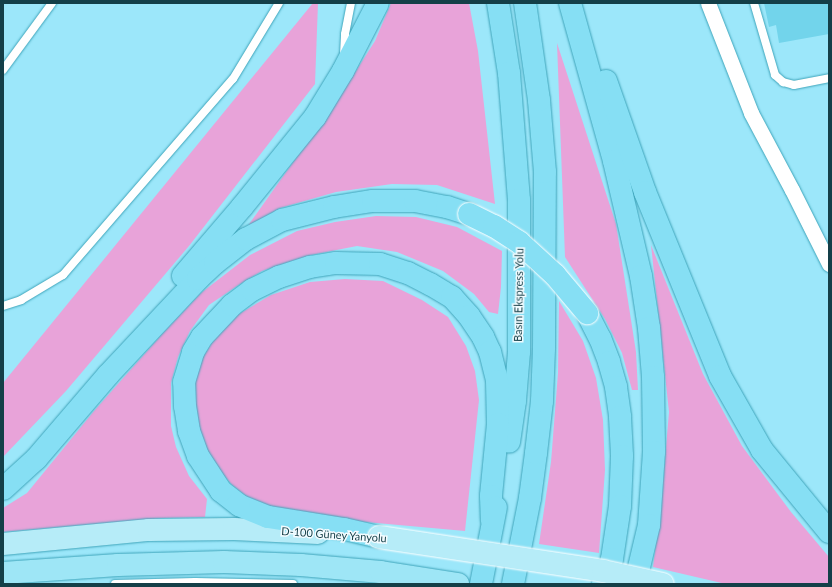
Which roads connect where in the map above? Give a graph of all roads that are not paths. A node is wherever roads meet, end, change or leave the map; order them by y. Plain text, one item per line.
1 (52, 3) edge
2 (279, 3) edge
3 (351, 3) edge
4 (378, 3) edge
5 (498, 3) edge
6 (525, 3) edge
7 (708, 3) edge
8 (754, 3) edge
9 (572, 10) edge
10 (3, 70) edge
11 (343, 71) junction
12 (829, 78) edge
13 (829, 264) edge
14 (3, 306) edge
15 (108, 375) junction
16 (3, 489) edge
17 (492, 520) junction
18 (829, 532) edge
19 (379, 537) junction
20 (3, 544) edge
21 (3, 574) edge
22 (115, 584) edge
23 (293, 584) edge
24 (458, 584) edge
25 (481, 584) edge
26 (513, 584) edge
27 (603, 584) edge
28 (635, 584) edge
29 (663, 584) edge

1 - 10 lane
2 - 14 lane
3 - 11 lane
4 - 11 highway
5 - 17 highway, Basın Ekspress Yolu
6 - 26 highway
7 - 13 street
8 - 12 lane
9 - 18 highway
9 - 28 highway
11 - 15 highway
15 - 16 highway
15 - 27 highway, bridge
17 - 19 highway
17 - 25 highway, Basın Ekspress Yolu
19 - 20 main road, D-100 Güney Yanyolu
19 - 29 main road, D-100 Güney Yanyolu, bridge
21 - 24 highway
22 - 23 lane

